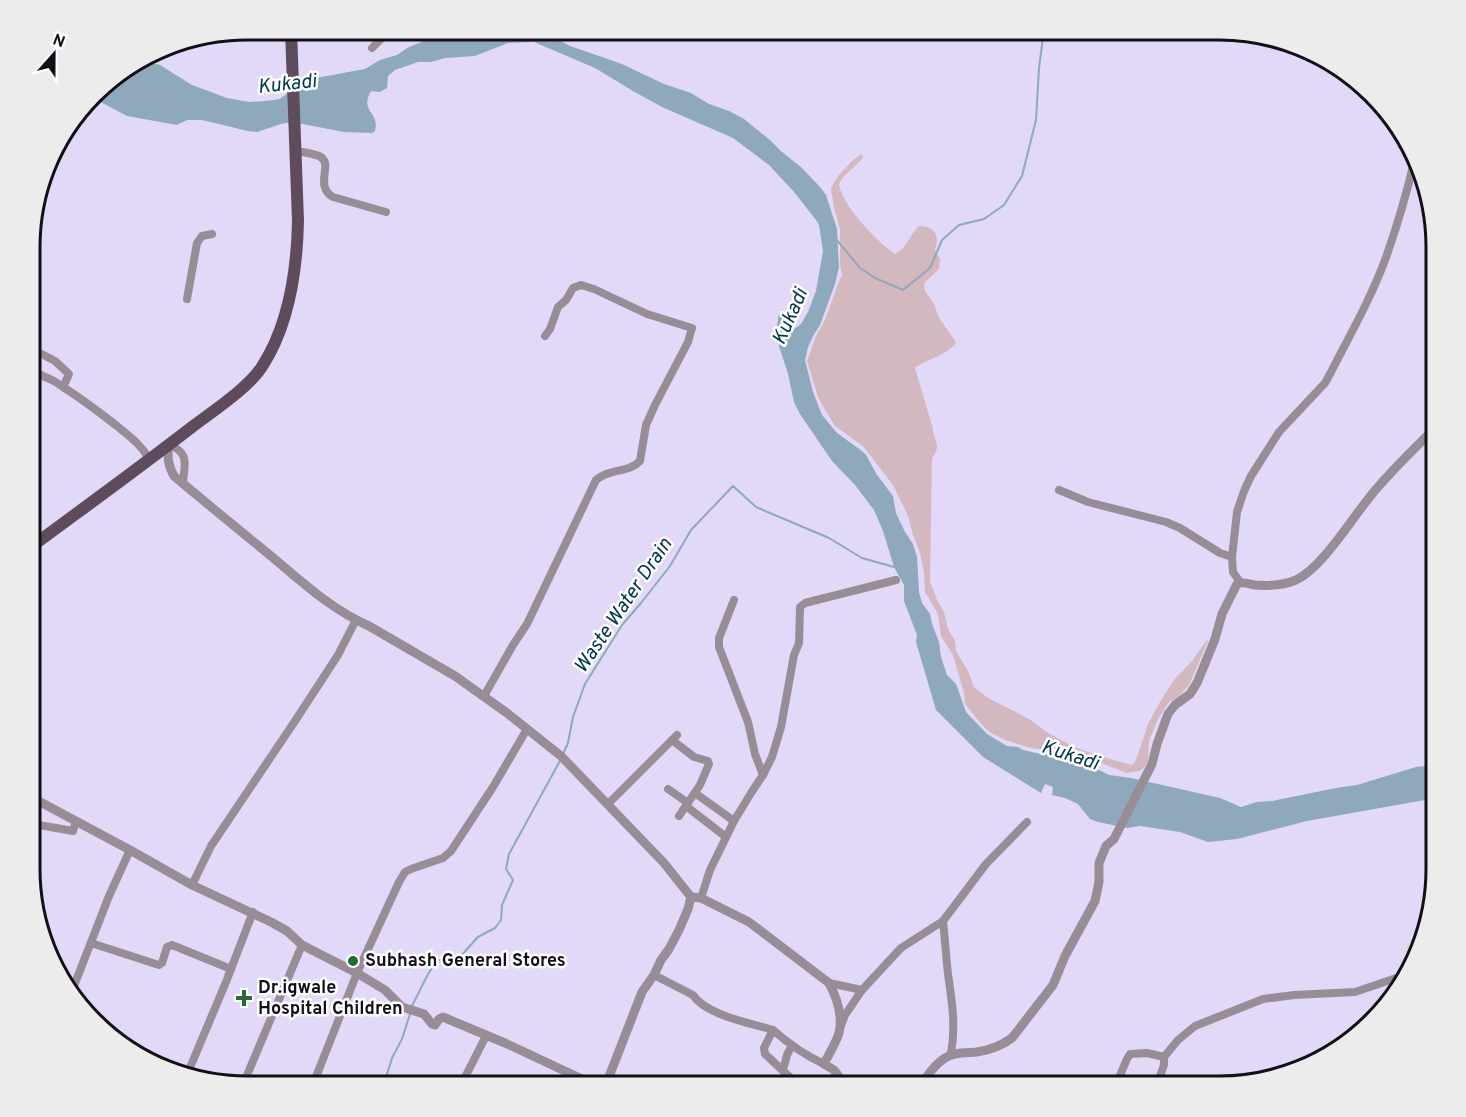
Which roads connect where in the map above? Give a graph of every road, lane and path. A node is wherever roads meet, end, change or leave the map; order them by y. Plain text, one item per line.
1 (291, 40) edge
2 (380, 40) edge
3 (372, 48) dead end
4 (295, 148) junction
5 (1412, 172) edge
6 (386, 212) dead end
7 (212, 234) dead end
8 (187, 299) dead end
9 (545, 336) dead end
10 (40, 353) edge
11 (40, 375) edge
12 (63, 387) junction
13 (1426, 437) edge
14 (169, 444) junction
15 (149, 459) junction
16 (183, 484) junction
17 (1059, 490) dead end
18 (40, 540) edge
19 (1232, 557) junction
20 (896, 580) dead end
21 (1240, 582) junction
22 (734, 600) dead end
23 (356, 620) junction
24 (484, 696) junction
25 (527, 729) junction
26 (763, 776) junction
27 (668, 789) dead end
28 (695, 793) junction
29 (41, 802) edge
30 (608, 804) junction
31 (687, 804) junction
32 (679, 816) dead end
33 (76, 821) junction
34 (734, 821) junction
35 (1027, 822) dead end
36 (41, 825) edge
37 (726, 837) junction
38 (130, 850) junction
39 (192, 885) junction
40 (696, 897) junction
41 (253, 912) junction
42 (943, 921) junction
43 (91, 943) junction
44 (302, 945) junction
45 (231, 969) junction
46 (357, 973) junction
47 (654, 975) junction
48 (1394, 979) edge
49 (75, 983) edge
50 (829, 983) junction
51 (862, 990) junction
52 (772, 1030) junction
53 (838, 1034) junction
54 (486, 1036) junction
55 (791, 1047) junction
56 (951, 1054) junction
57 (1164, 1057) junction
58 (824, 1064) junction
59 (190, 1068) edge
60 (783, 1070) junction
61 (247, 1076) edge
62 (316, 1076) edge
63 (466, 1076) edge
64 (575, 1076) edge
65 (609, 1076) edge
66 (789, 1076) edge
67 (837, 1076) edge
68 (928, 1076) edge
69 (1120, 1076) edge
70 (1160, 1076) edge

1 - 4 main road
2 - 3 street
4 - 6 street
4 - 14 main road
5 - 19 street
7 - 8 street
9 - 24 street
10 - 12 street
11 - 12 street
12 - 15 street
13 - 21 street
14 - 15 main road
14 - 16 street
14 - 16 street
15 - 18 main road
16 - 23 street
17 - 19 street
19 - 21 street
20 - 26 street
21 - 56 street
22 - 26 street
23 - 24 street
23 - 39 street
24 - 25 street
25 - 30 street
25 - 46 street
26 - 34 street
27 - 31 street
28 - 30 street
28 - 31 street
28 - 34 street
29 - 33 street
30 - 40 street
31 - 32 street
31 - 37 street
33 - 36 street
33 - 38 street
34 - 37 street
35 - 42 street
37 - 40 street
38 - 39 street
38 - 43 street
39 - 41 street
40 - 47 street
40 - 50 street
41 - 44 street
41 - 45 street
42 - 51 street
42 - 56 street
43 - 45 street
43 - 49 street
44 - 46 street
44 - 61 street
45 - 59 street
46 - 54 street
46 - 62 street
47 - 52 street
47 - 65 street
48 - 57 street
50 - 51 street
50 - 53 street
51 - 53 street
52 - 55 street
52 - 60 street
53 - 58 street
54 - 63 street
54 - 64 street
55 - 58 street
55 - 60 street
56 - 68 street
57 - 69 street
57 - 70 street
58 - 67 street
60 - 66 street

